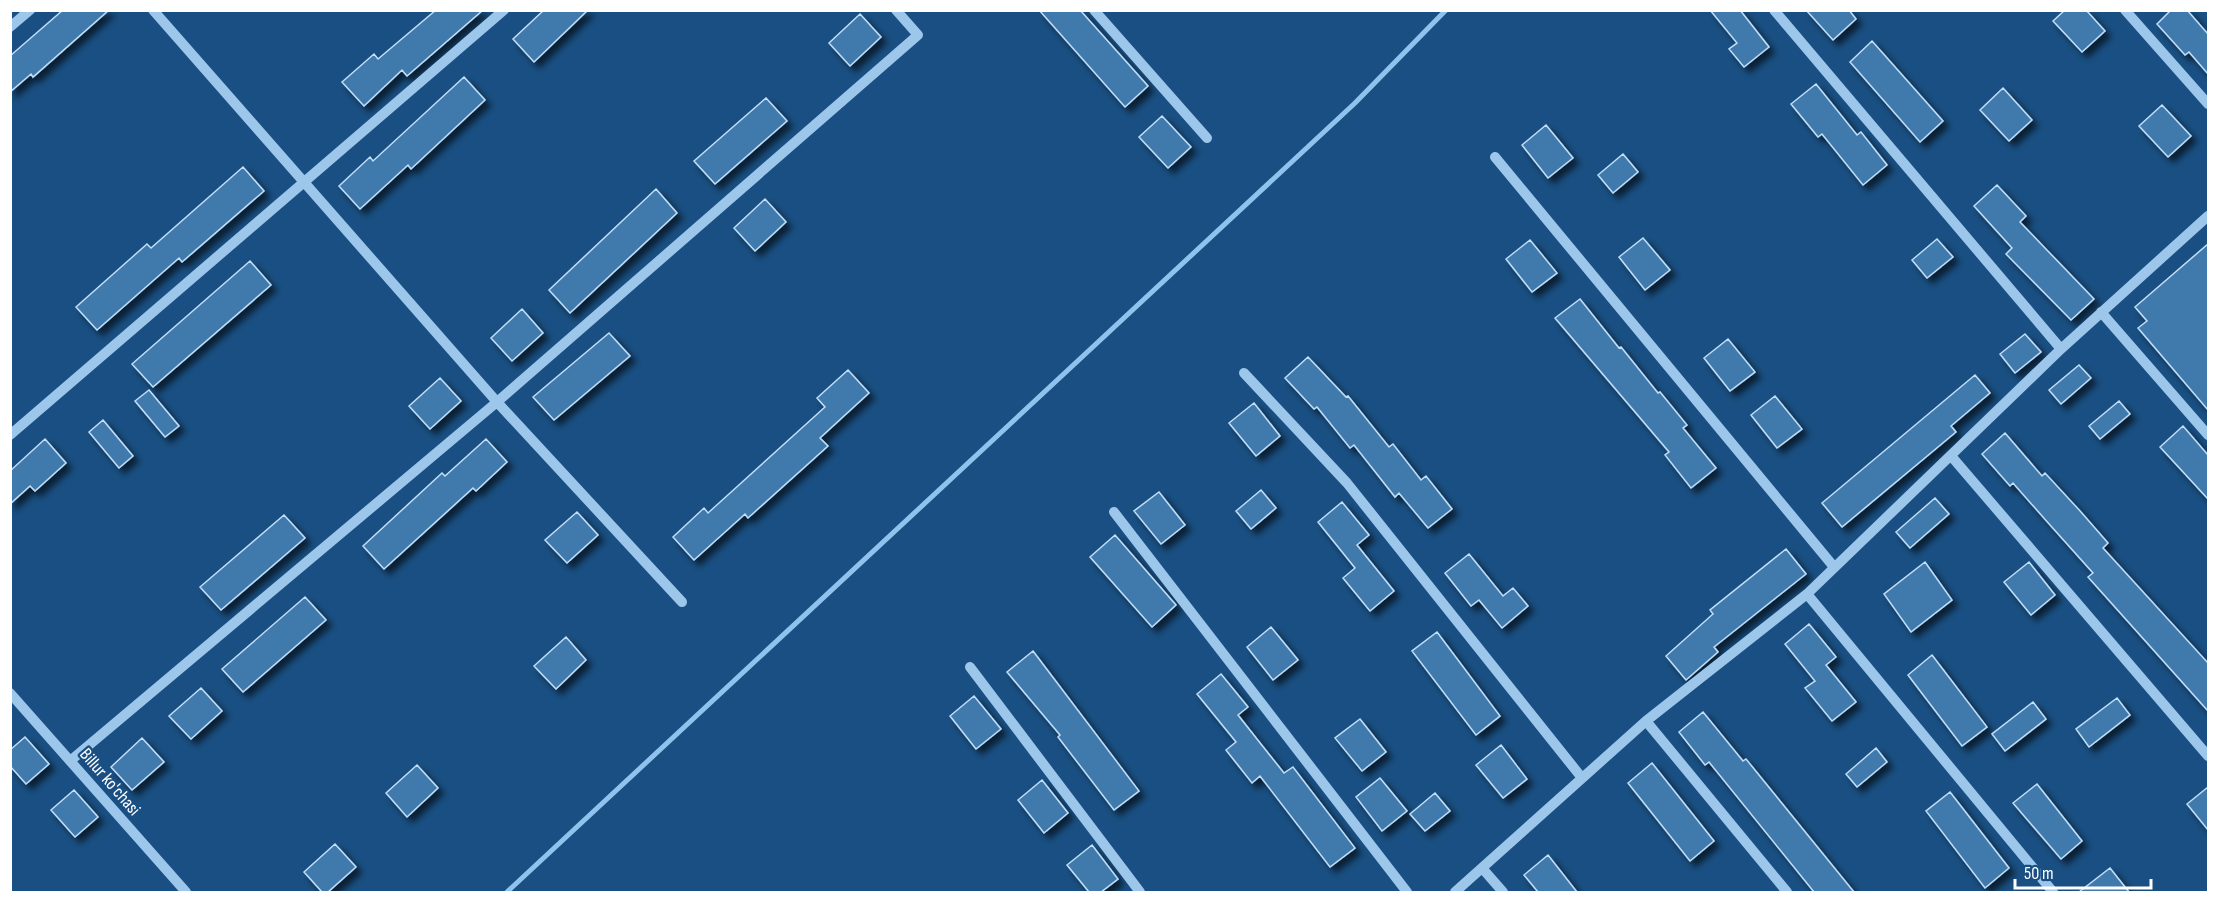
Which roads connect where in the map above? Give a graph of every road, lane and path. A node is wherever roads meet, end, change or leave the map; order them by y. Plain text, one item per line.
1 (30, 10) edge
2 (153, 10) edge
3 (504, 10) edge
4 (896, 10) edge
5 (1094, 10) edge
6 (1774, 10) edge
7 (2125, 10) edge
8 (10, 27) edge
9 (2208, 104) edge
10 (1207, 138) dead end
11 (1495, 157) dead end
12 (306, 183) junction
13 (2208, 216) edge
14 (2101, 312) junction
15 (2061, 349) junction
16 (1244, 373) dead end
17 (497, 402) junction
18 (10, 435) edge
19 (2208, 435) edge
20 (1952, 457) junction
21 (1114, 512) dead end
22 (1834, 567) junction
23 (1807, 594) junction
24 (682, 602) dead end
25 (970, 668) dead end
26 (10, 693) edge
27 (1646, 721) junction
28 (2208, 756) edge
29 (70, 761) junction
30 (1582, 778) junction
31 (1482, 868) junction
32 (186, 892) edge
33 (1140, 892) edge
34 (1407, 892) edge
35 (1455, 892) edge
36 (1503, 892) edge
37 (1788, 892) edge
38 (2053, 892) edge

1 - 8 street
2 - 12 street
3 - 12 street
4 - 17 street
5 - 10 street
6 - 15 street
7 - 9 street
11 - 22 street
12 - 17 street
12 - 18 street
13 - 14 street
14 - 15 street
14 - 19 street
15 - 20 street
16 - 30 street
17 - 24 street
17 - 29 street
20 - 22 street
20 - 28 street
21 - 34 street
22 - 23 street
23 - 27 street
23 - 38 street
25 - 33 street
26 - 29 street, Billur ko'chasi
27 - 30 street
27 - 37 street
29 - 32 street, Billur ko'chasi
30 - 31 street
31 - 35 street
31 - 36 street

